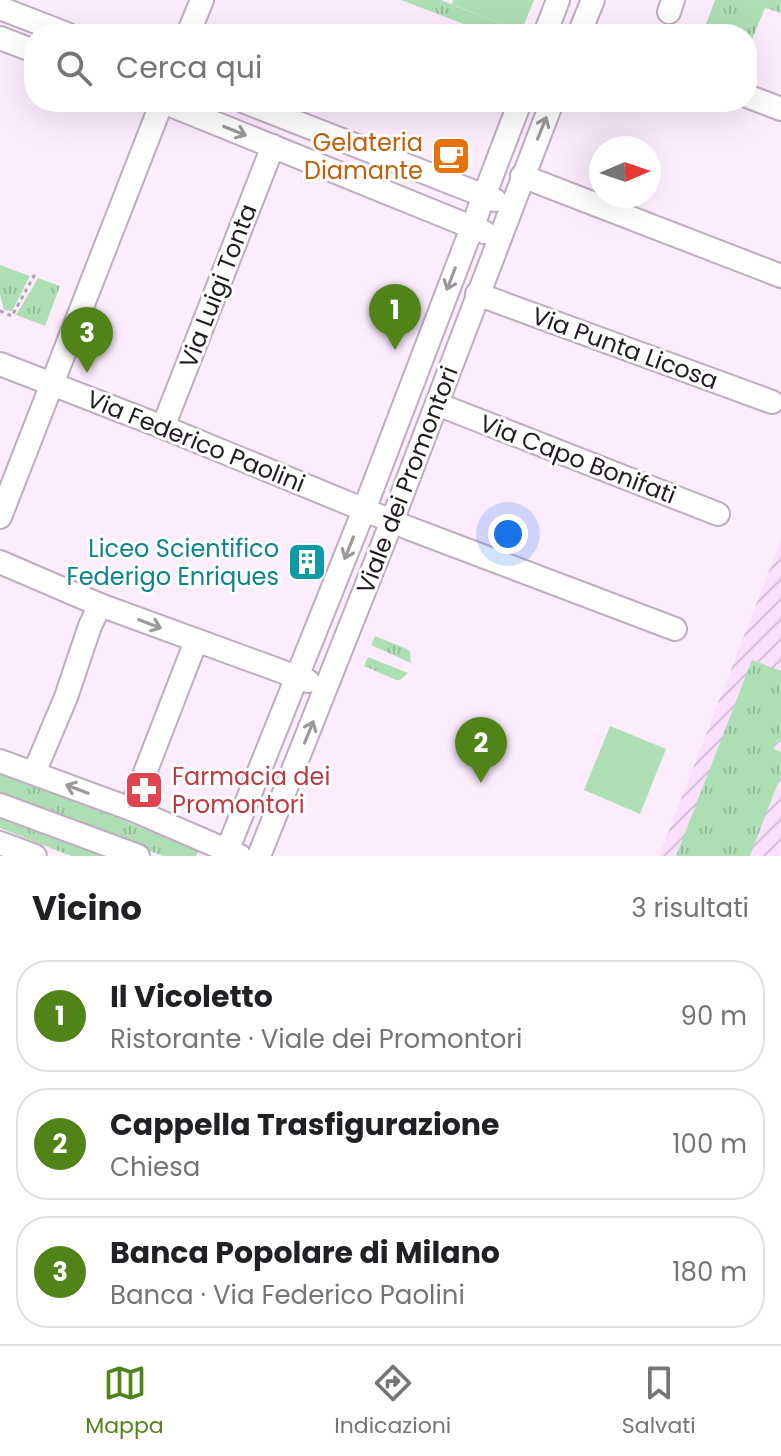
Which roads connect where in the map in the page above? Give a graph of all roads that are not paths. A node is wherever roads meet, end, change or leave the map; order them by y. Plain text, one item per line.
1 (202, 0) edge
2 (558, 0) edge
3 (593, 0) edge
4 (7, 11) edge
5 (41, 24) edge
6 (192, 24) edge
7 (549, 24) edge
8 (584, 24) edge
9 (1, 38) edge
10 (24, 47) edge
11 (757, 100) edge
12 (781, 109) edge
13 (158, 112) edge
14 (187, 112) edge
15 (272, 112) edge
16 (516, 112) edge
17 (548, 112) edge
18 (333, 135) junction
19 (273, 146) junction
20 (321, 165) junction
21 (522, 176) junction
22 (484, 195) junction
23 (511, 207) junction
24 (471, 227) junction
25 (499, 239) junction
26 (781, 276) edge
27 (477, 294) junction
28 (0, 364) edge
29 (53, 383) junction
30 (772, 402) dead end
31 (437, 404) junction
32 (163, 427) junction
33 (364, 510) junction
34 (718, 514) dead end
35 (0, 517) edge
36 (392, 521) junction
37 (0, 562) edge
38 (100, 605) junction
39 (675, 629) dead end
40 (196, 641) junction
41 (298, 677) junction
42 (326, 688) junction
43 (0, 761) edge
44 (34, 773) junction
45 (0, 805) edge
46 (131, 809) junction
47 (0, 843) edge
48 (231, 854) edge
49 (29, 855) edge
50 (138, 856) edge
51 (259, 856) edge

1 - 6 street
2 - 7 street
3 - 8 street
4 - 5 street
4 - 9 street
9 - 10 street
11 - 12 street
13 - 29 street
14 -> 19 street
15 - 18 street
16 - 22 street, Viale dei Promontori
21 -> 17 street, Viale dei Promontori
18 - 20 street
18 - 22 street
19 - 20 street
19 - 32 street, Via Luigi Tonta
20 - 24 street
21 - 23 street, Viale dei Promontori
21 - 26 street
22 - 23 street
22 - 24 street, Viale dei Promontori
23 - 25 street, Viale dei Promontori
24 - 25 street
24 -> 33 street, Viale dei Promontori
25 - 27 street, Viale dei Promontori
27 - 30 street, Via Punta Licosa
27 - 31 street, Viale dei Promontori
28 - 29 street, Via Federico Paolini
29 - 32 street, Via Federico Paolini
29 - 35 street
31 - 34 street, Via Capo Bonifati
31 - 36 street, Viale dei Promontori
32 - 33 street, Via Federico Paolini
33 - 36 street, Via Federico Paolini
33 -> 41 street, Viale dei Promontori
36 - 39 street, Via Federico Paolini
36 - 42 street, Viale dei Promontori
37 - 38 street
38 -> 40 street
38 - 44 street
40 - 41 street
40 - 46 street
41 - 42 street
41 - 48 street, Viale dei Promontori
51 -> 42 street, Viale dei Promontori
43 - 44 street
46 -> 44 street
45 - 50 street
46 - 48 street
47 - 49 street

